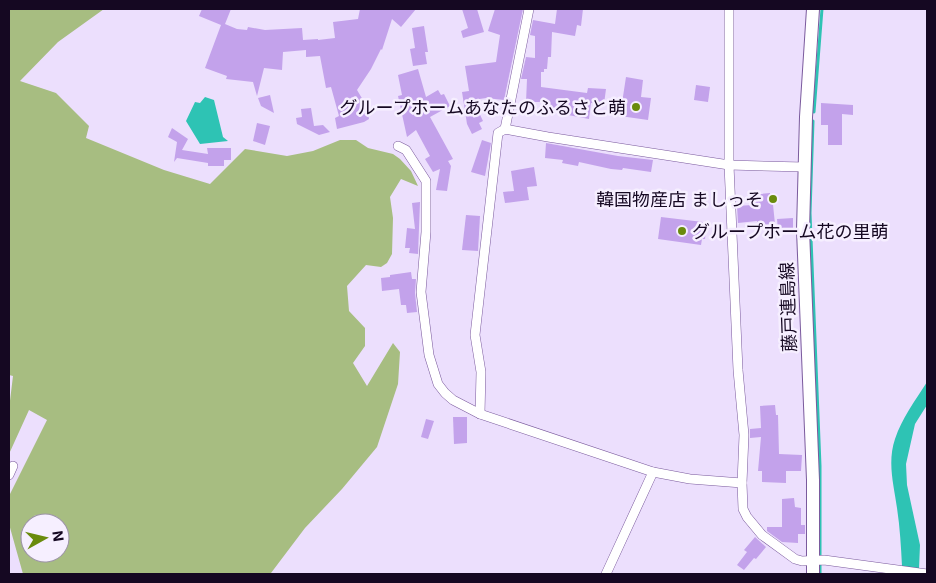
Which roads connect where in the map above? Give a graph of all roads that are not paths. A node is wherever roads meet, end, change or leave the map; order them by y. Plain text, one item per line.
1 (529, 9) edge
2 (729, 9) edge
3 (814, 9) edge
4 (506, 129) junction
5 (398, 146) dead end
6 (729, 165) junction
7 (804, 167) junction
8 (480, 414) junction
9 (653, 472) junction
10 (742, 483) junction
11 (819, 560) junction
12 (920, 573) edge
13 (606, 574) edge
14 (813, 574) edge

1 - 4 street
2 - 6 street
3 - 7 main road, 藤戸連島線
4 - 6 street
4 - 8 street
5 - 8 street
6 - 7 street
6 - 10 street
7 - 11 main road, 藤戸連島線
8 - 9 street
9 - 10 street
9 - 13 street
10 - 11 street
11 - 12 street
11 - 14 main road, 藤戸連島線

